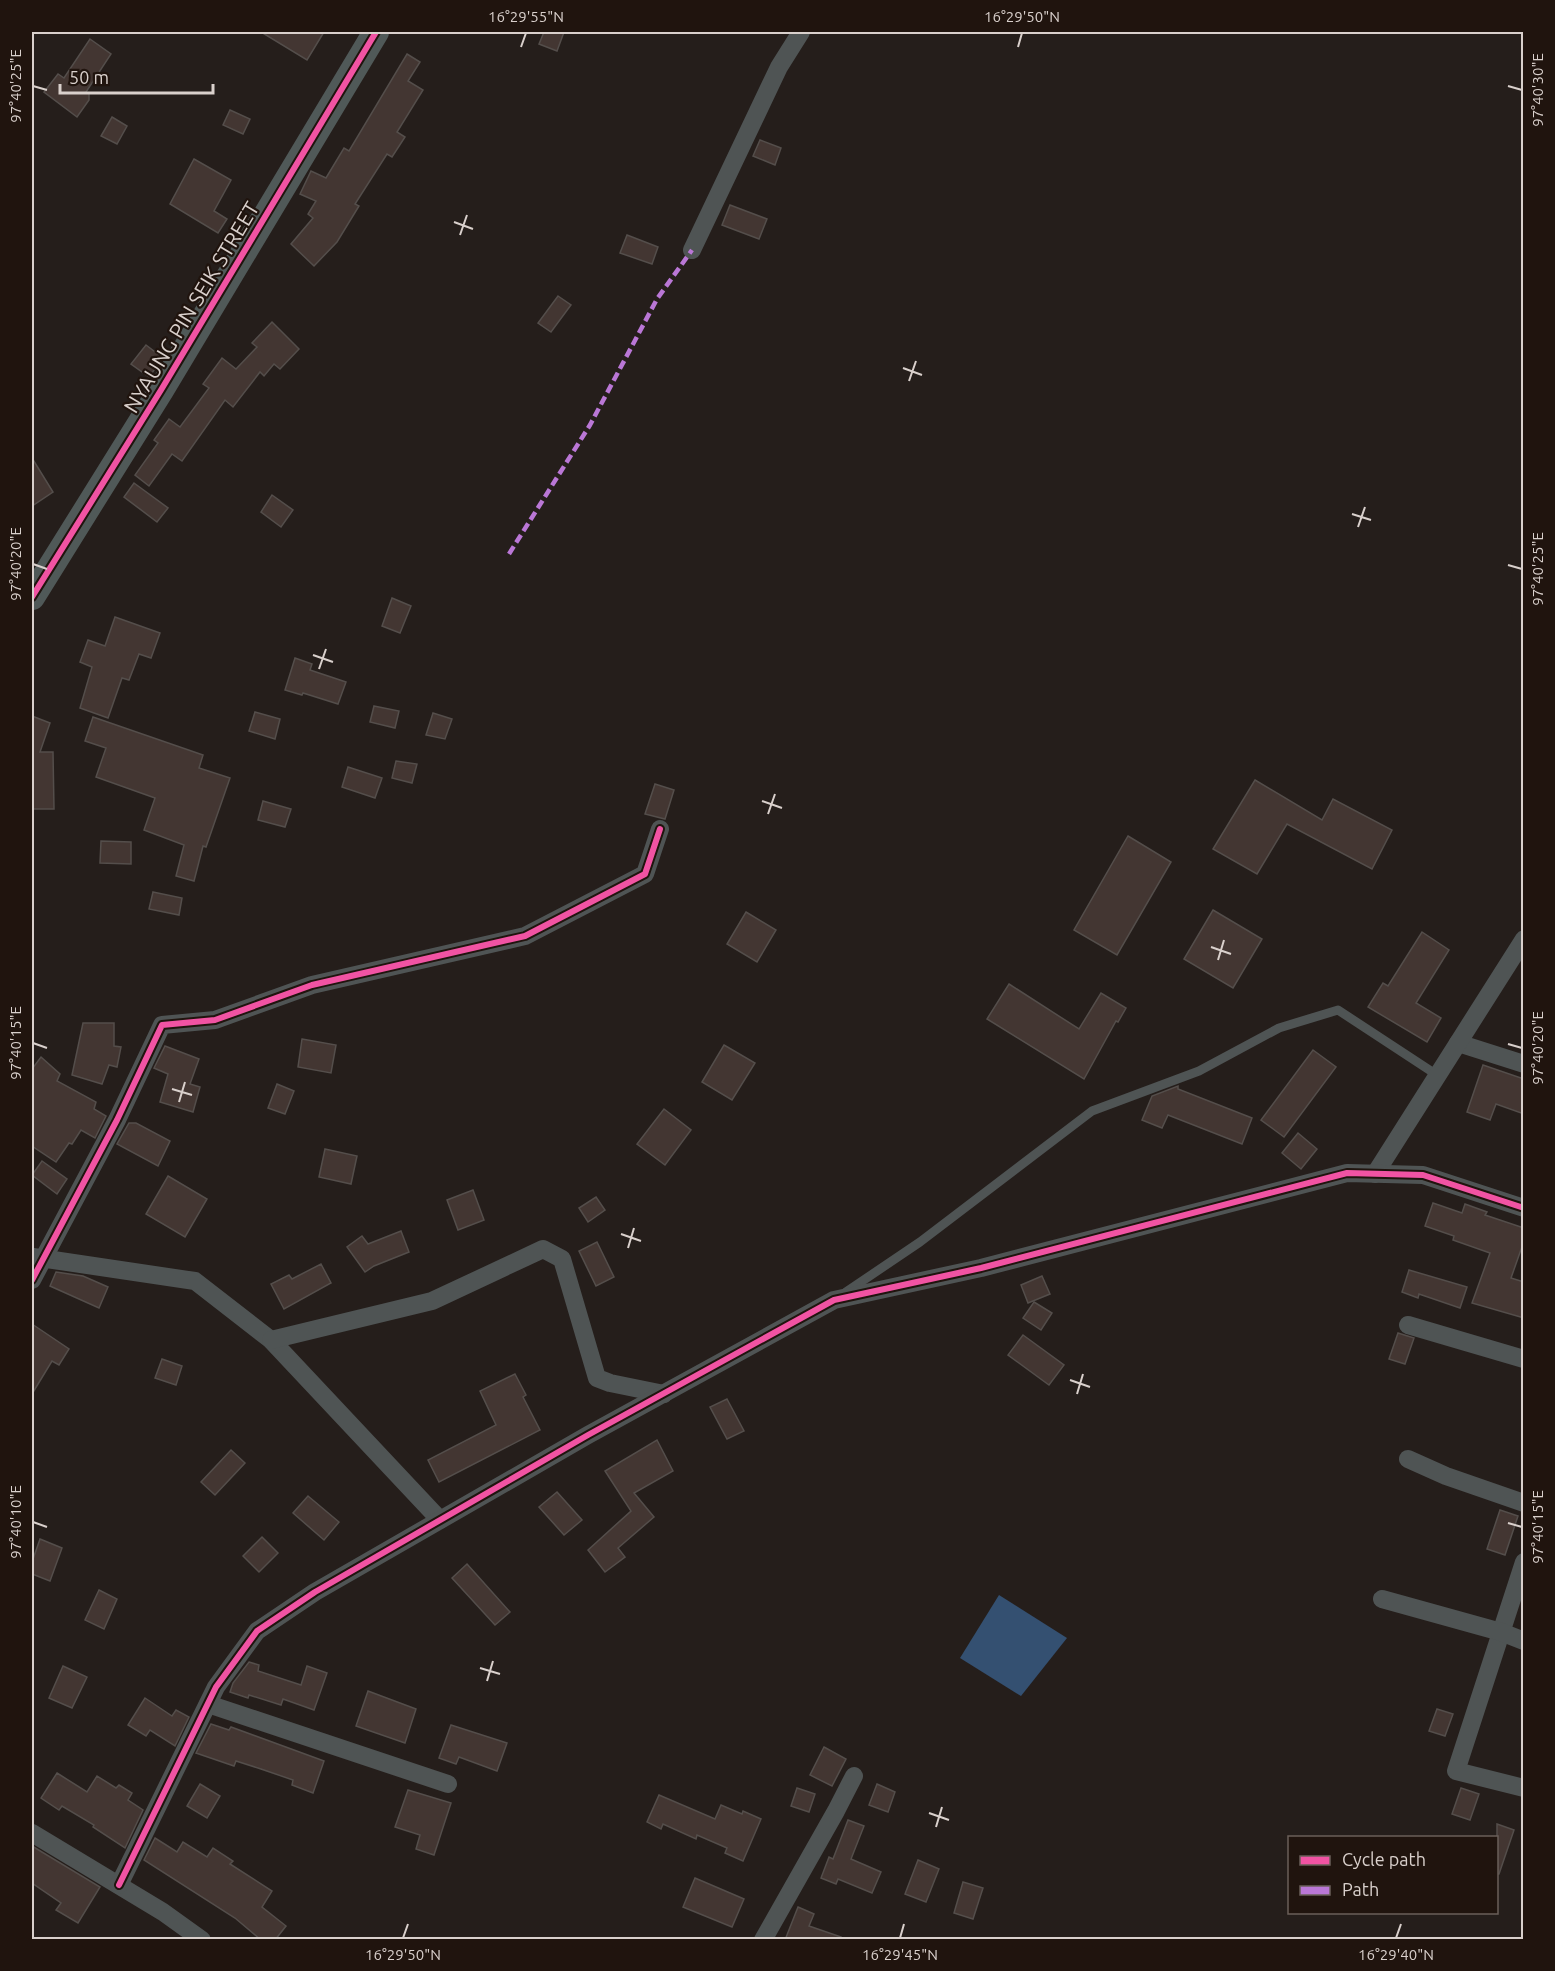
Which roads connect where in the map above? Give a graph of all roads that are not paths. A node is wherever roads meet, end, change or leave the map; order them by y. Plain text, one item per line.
1 (376, 32) edge
2 (796, 33) edge
3 (692, 250) dead end
4 (32, 597) edge
5 (660, 829) dead end
6 (1524, 939) edge
7 (1458, 1043) junction
8 (1524, 1064) edge
9 (1437, 1075) junction
10 (1375, 1174) junction
11 (1524, 1208) edge
12 (38, 1258) edge
13 (32, 1280) edge
14 (834, 1300) junction
15 (1408, 1325) dead end
16 (271, 1340) junction
17 (1524, 1359) edge
18 (664, 1394) junction
19 (1408, 1459) dead end
20 (1524, 1503) edge
21 (440, 1520) junction
22 (1524, 1562) edge
23 (1382, 1599) dead end
24 (1501, 1632) junction
25 (1524, 1641) edge
26 (208, 1704) junction
27 (854, 1776) dead end
28 (448, 1784) dead end
29 (1524, 1788) edge
30 (32, 1833) edge
31 (119, 1885) junction
32 (202, 1940) edge
33 (763, 1940) edge

1 - 4 street, NYAUNG PIN SEIK STREET
2 - 3 street
5 - 12 street
6 - 7 street
7 - 8 street
7 - 9 street
9 - 10 street
9 - 14 lane
10 - 11 street
10 - 14 street
12 - 13 street
12 - 16 street
14 - 18 street
15 - 17 street
16 - 18 street
16 - 21 street
18 - 21 street
19 - 20 street
21 - 26 street
22 - 24 street
23 - 24 street
24 - 25 street
24 - 29 street
26 - 28 street
26 - 31 street
27 - 33 street
30 - 31 street
31 - 32 street

